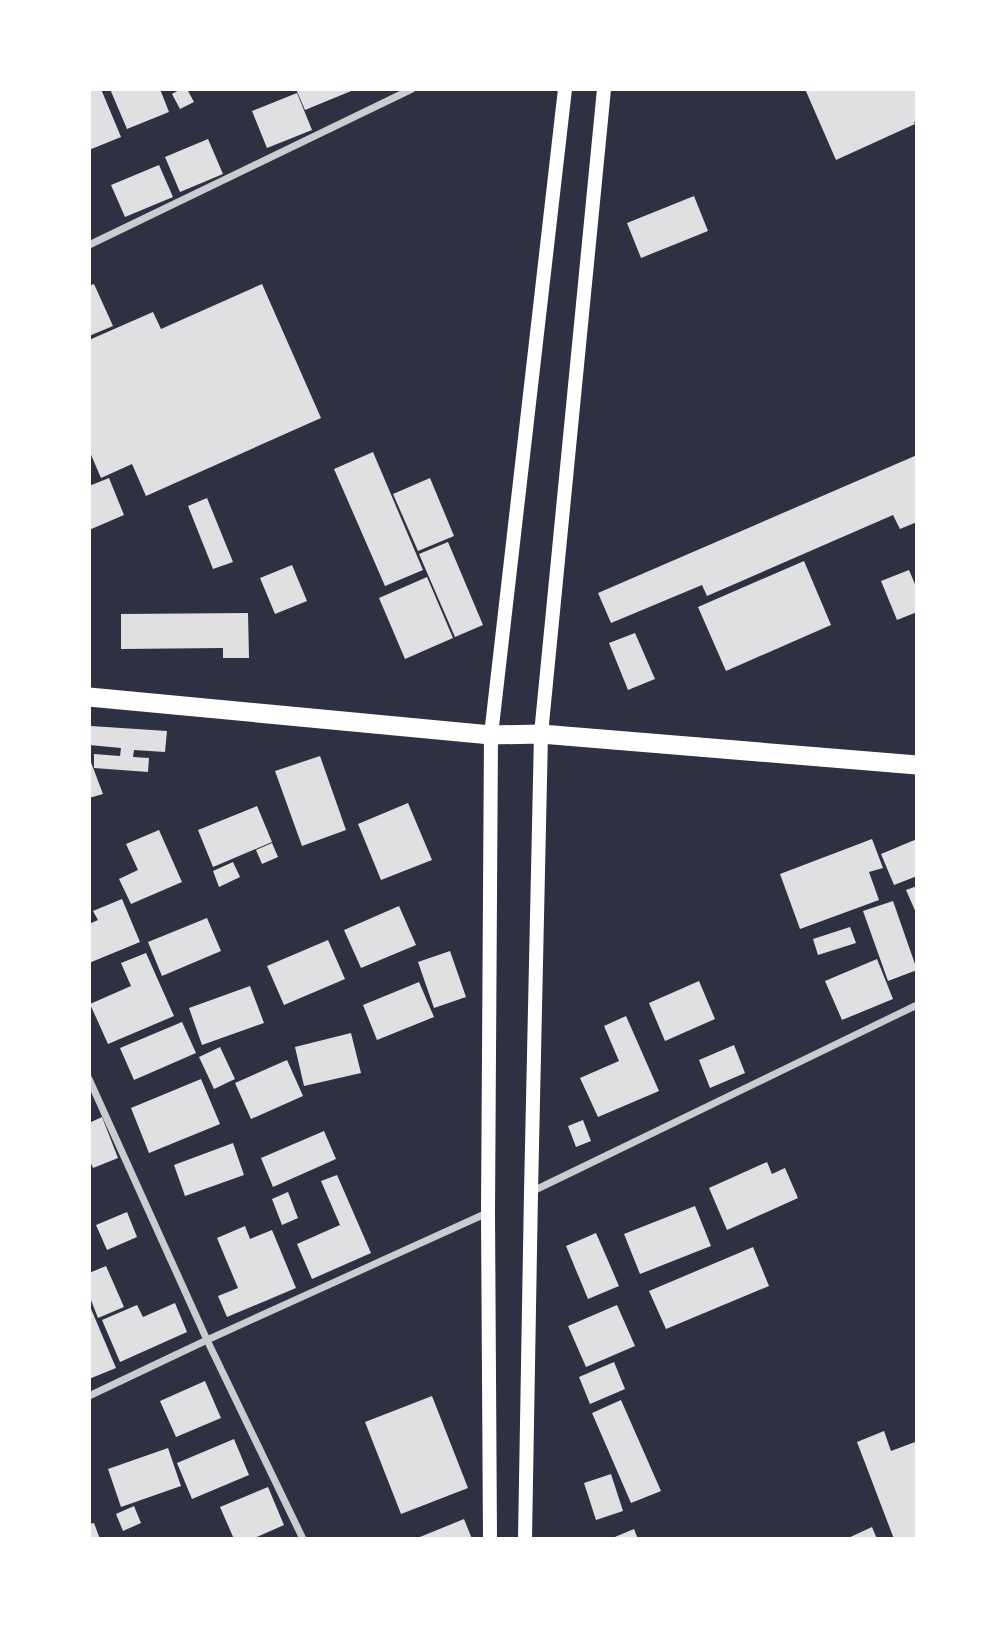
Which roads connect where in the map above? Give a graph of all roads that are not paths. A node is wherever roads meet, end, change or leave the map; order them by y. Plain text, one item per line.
1 (412, 89) edge
2 (565, 89) edge
3 (604, 89) edge
4 (89, 245) edge
5 (89, 697) edge
6 (541, 734) junction
7 (491, 735) junction
8 (917, 765) edge
9 (917, 1005) edge
10 (89, 1079) edge
11 (531, 1192) junction
12 (488, 1213) junction
13 (207, 1340) junction
14 (89, 1396) edge
15 (303, 1539) edge
16 (490, 1539) edge
17 (525, 1539) edge

1 - 4 street
2 - 7 main road
3 - 6 main road
5 - 7 highway
6 - 7 highway
6 - 8 highway
6 - 11 main road
7 - 12 main road
9 - 11 street
10 - 13 street
11 - 17 main road
12 - 13 street
12 - 16 main road
13 - 14 street
13 - 15 street

